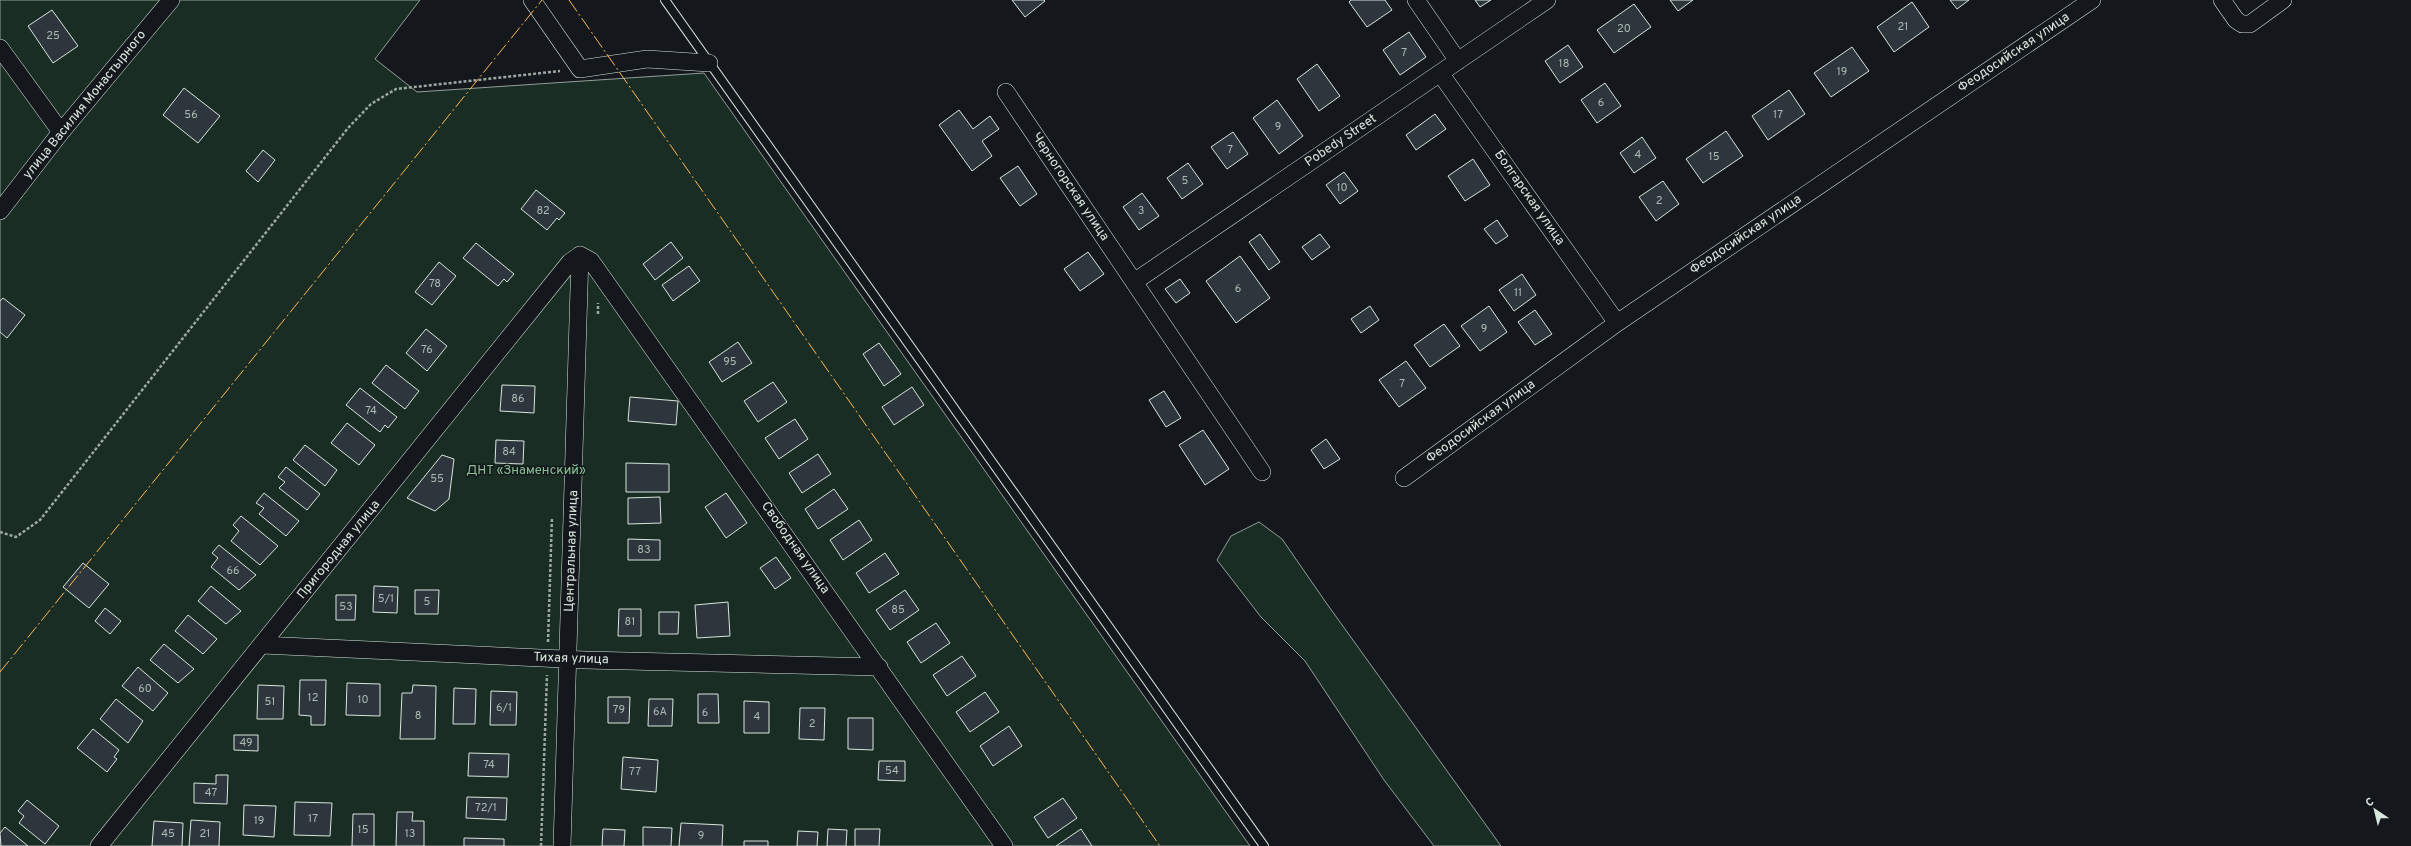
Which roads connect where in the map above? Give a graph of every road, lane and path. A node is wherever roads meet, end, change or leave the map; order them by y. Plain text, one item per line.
1 (171, 0) edge
2 (532, 0) edge
3 (665, 0) edge
4 (1416, 0) edge
5 (1547, 0) edge
6 (2092, 0) edge
7 (2222, 0) edge
8 (2283, 0) edge
9 (0, 48) edge
10 (1458, 61) junction
11 (709, 63) junction
12 (580, 69) junction
13 (1440, 73) junction
14 (1006, 92) dead end
15 (61, 132) junction
16 (0, 211) edge
17 (580, 255) junction
18 (1134, 282) junction
19 (1617, 323) junction
20 (1262, 472) dead end
21 (1404, 478) dead end
22 (552, 514) dead end
23 (0, 532) edge
24 (262, 646) junction
25 (548, 658) junction
26 (570, 659) junction
27 (879, 667) junction
28 (99, 846) edge
29 (541, 846) edge
30 (562, 846) edge
31 (1004, 846) edge
32 (1264, 846) edge

1 - 15 street, улица Василия Монастырного
2 - 12 street
3 - 11 lane
4 - 10 street
5 - 10 street, Pobedy Street
6 - 19 street, Феодосийская улица
7 - 8 street
9 - 15 street
10 - 13 street, Pobedy Street
11 - 12 street
11 - 32 lane
12 - 23 path
13 - 18 street, Pobedy Street
13 - 19 street, Болгарская улица
14 - 18 street, Черногорская улица
15 - 16 street, улица Василия Монастырного
17 - 24 street, Пригородная улица
17 - 26 street, Центральная улица
17 - 27 street, Свободная улица
18 - 20 street, Черногорская улица
19 - 21 street, Феодосийская улица
22 - 25 path
24 - 25 street, Тихая улица
24 - 28 street, Пригородная улица
25 - 26 street, Тихая улица
25 - 29 path
26 - 27 street, Тихая улица
26 - 30 street, Центральная улица
27 - 31 street, Свободная улица

